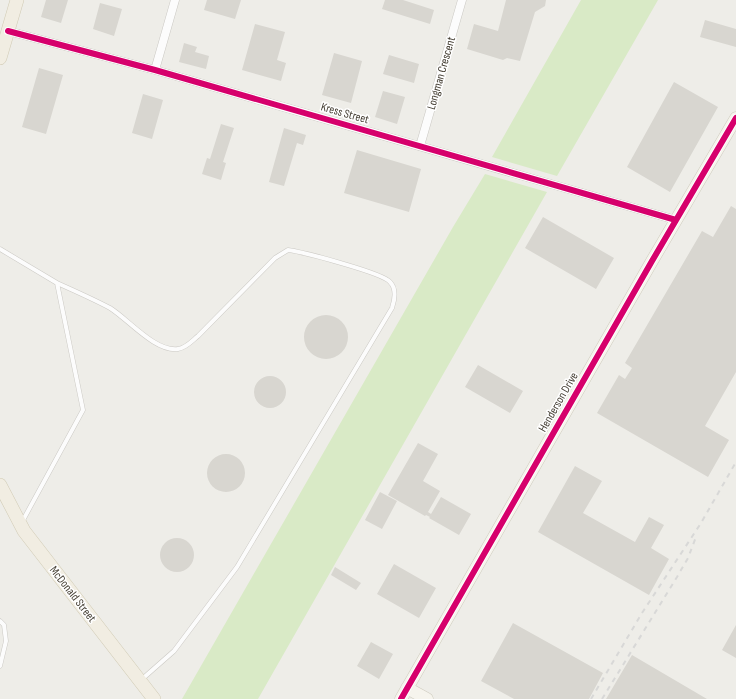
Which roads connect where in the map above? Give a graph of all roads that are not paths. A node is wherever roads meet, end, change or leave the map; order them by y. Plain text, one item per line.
1 (17, 0) edge
2 (175, 0) edge
3 (462, 0) edge
4 (8, 31) junction
5 (0, 58) edge
6 (155, 70) junction
7 (736, 118) edge
8 (420, 146) junction
9 (676, 220) junction
10 (0, 249) edge
11 (57, 283) junction
12 (0, 485) edge
13 (21, 524) junction
14 (0, 621) edge
15 (0, 666) edge
16 (140, 681) junction
17 (407, 688) junction
18 (154, 699) edge
19 (401, 699) edge
20 (427, 699) edge

1 - 4 main road
2 - 6 street
3 - 8 street, Longman Crescent
4 - 5 main road
4 - 6 street, Kress Street
6 - 8 street, Kress Street
7 - 9 street, Henderson Drive
8 - 9 street, Kress Street
9 - 17 street, Henderson Drive
10 - 11 lane
11 - 13 lane
11 - 16 lane
12 - 13 main road, McDonald Street
13 - 16 main road, McDonald Street
14 - 15 lane
16 - 18 main road, McDonald Street
17 - 19 street, Henderson Drive
17 - 20 street

